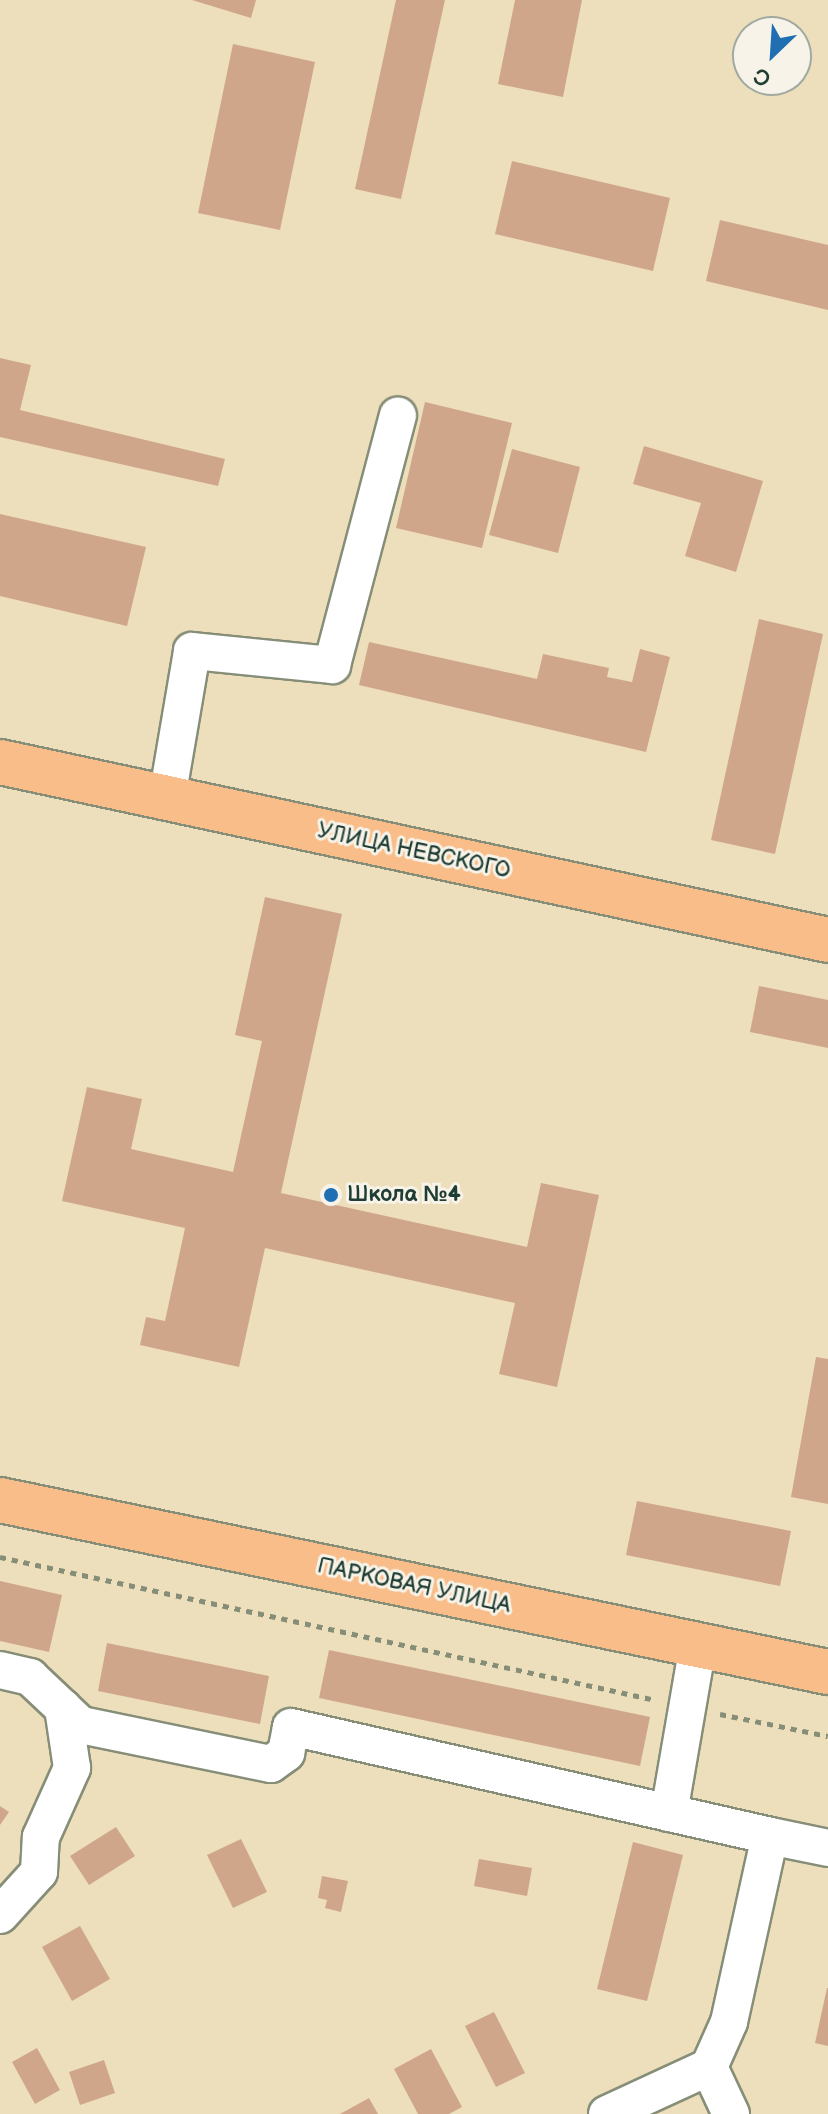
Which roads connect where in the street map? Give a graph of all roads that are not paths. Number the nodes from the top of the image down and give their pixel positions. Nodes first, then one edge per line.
1 (398, 416) dead end
2 (0, 762) edge
3 (167, 798) junction
4 (828, 940) edge
5 (0, 1500) edge
6 (698, 1645) junction
7 (0, 1670) edge
8 (828, 1672) edge
9 (63, 1708) junction
10 (669, 1813) junction
11 (770, 1836) junction
12 (828, 1848) edge
13 (0, 1915) edge
14 (709, 2067) junction
15 (607, 2114) edge
16 (731, 2114) edge

1 - 3 street
2 - 3 main road, УЛИЦА НЕВСКОГО
3 - 4 main road, УЛИЦА НЕВСКОГО
5 - 6 main road, ПАРКОВАЯ УЛИЦА
6 - 8 main road, ПАРКОВАЯ УЛИЦА
6 - 10 street
7 - 9 street
9 - 10 street
9 - 13 street
10 - 11 street
11 - 12 street
11 - 14 street
14 - 15 street
14 - 16 street

